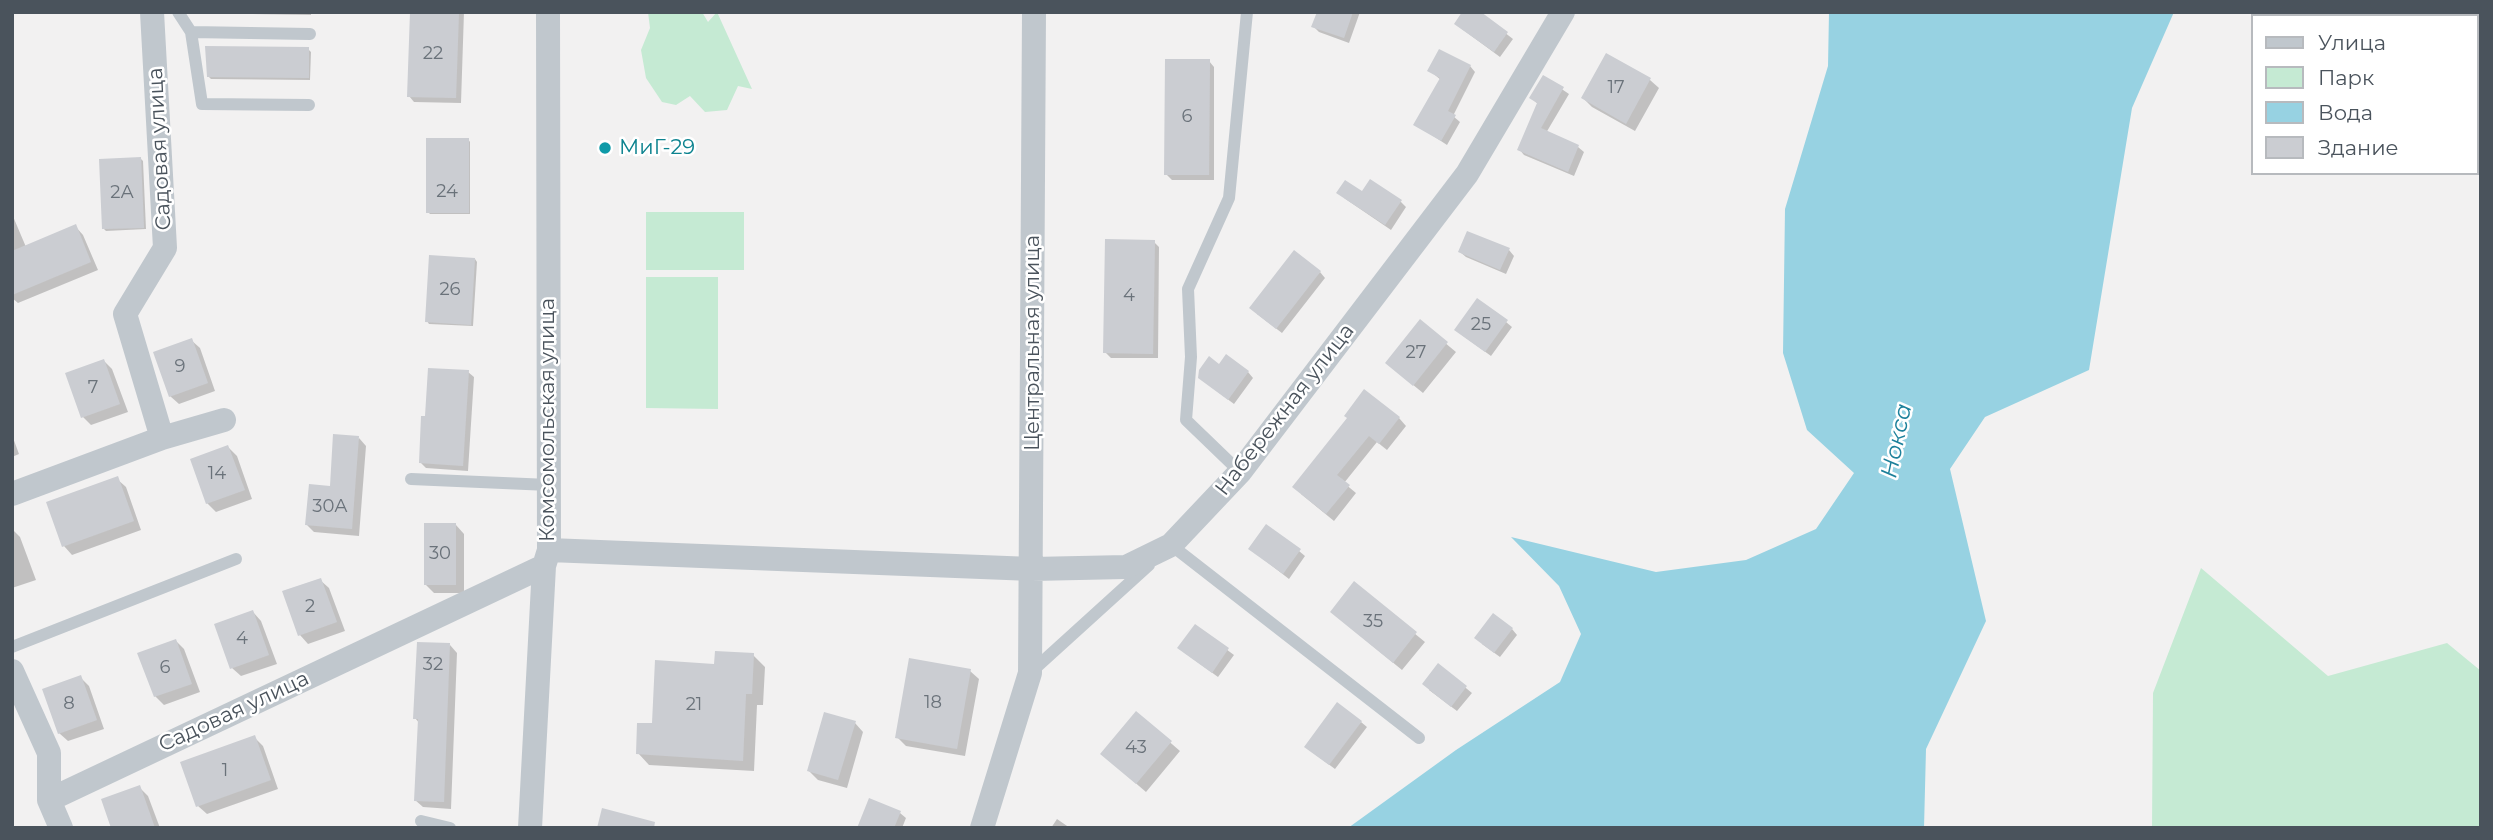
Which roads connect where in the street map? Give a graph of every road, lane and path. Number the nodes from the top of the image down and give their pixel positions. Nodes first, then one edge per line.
1 (152, 12) edge
2 (178, 12) edge
3 (548, 12) edge
4 (1034, 12) edge
5 (1247, 12) edge
6 (1563, 12) edge
7 (191, 32) junction
8 (310, 34) dead end
9 (309, 105) dead end
10 (224, 420) dead end
11 (162, 438) junction
12 (1240, 472) junction
13 (411, 480) dead end
14 (549, 485) junction
15 (12, 494) edge
16 (1171, 545) junction
17 (546, 558) junction
18 (236, 559) dead end
19 (1032, 569) junction
20 (12, 647) edge
21 (12, 671) edge
22 (1030, 673) junction
23 (1419, 738) dead end
24 (49, 800) junction
25 (421, 821) dead end
26 (61, 828) edge
27 (450, 828) edge
28 (530, 828) edge
29 (982, 828) edge

1 - 11 street, Садовая улица
2 - 7 lane
3 - 14 street, Комсомольская улица
4 - 19 street, Центральная улица
5 - 12 lane
6 - 12 street, Набережная улица
7 - 8 lane
7 - 9 lane
10 - 11 street
11 - 15 street
12 - 16 street, Набережная улица
13 - 14 lane
14 - 17 street, Комсомольская улица
16 - 19 street
16 - 22 lane, Набережная улица
16 - 23 lane
17 - 19 street
17 - 24 street, Садовая улица
17 - 28 street, Комсомольская улица
18 - 20 lane
19 - 22 street, Центральная улица
21 - 24 street
22 - 29 street
24 - 26 street
25 - 27 lane

